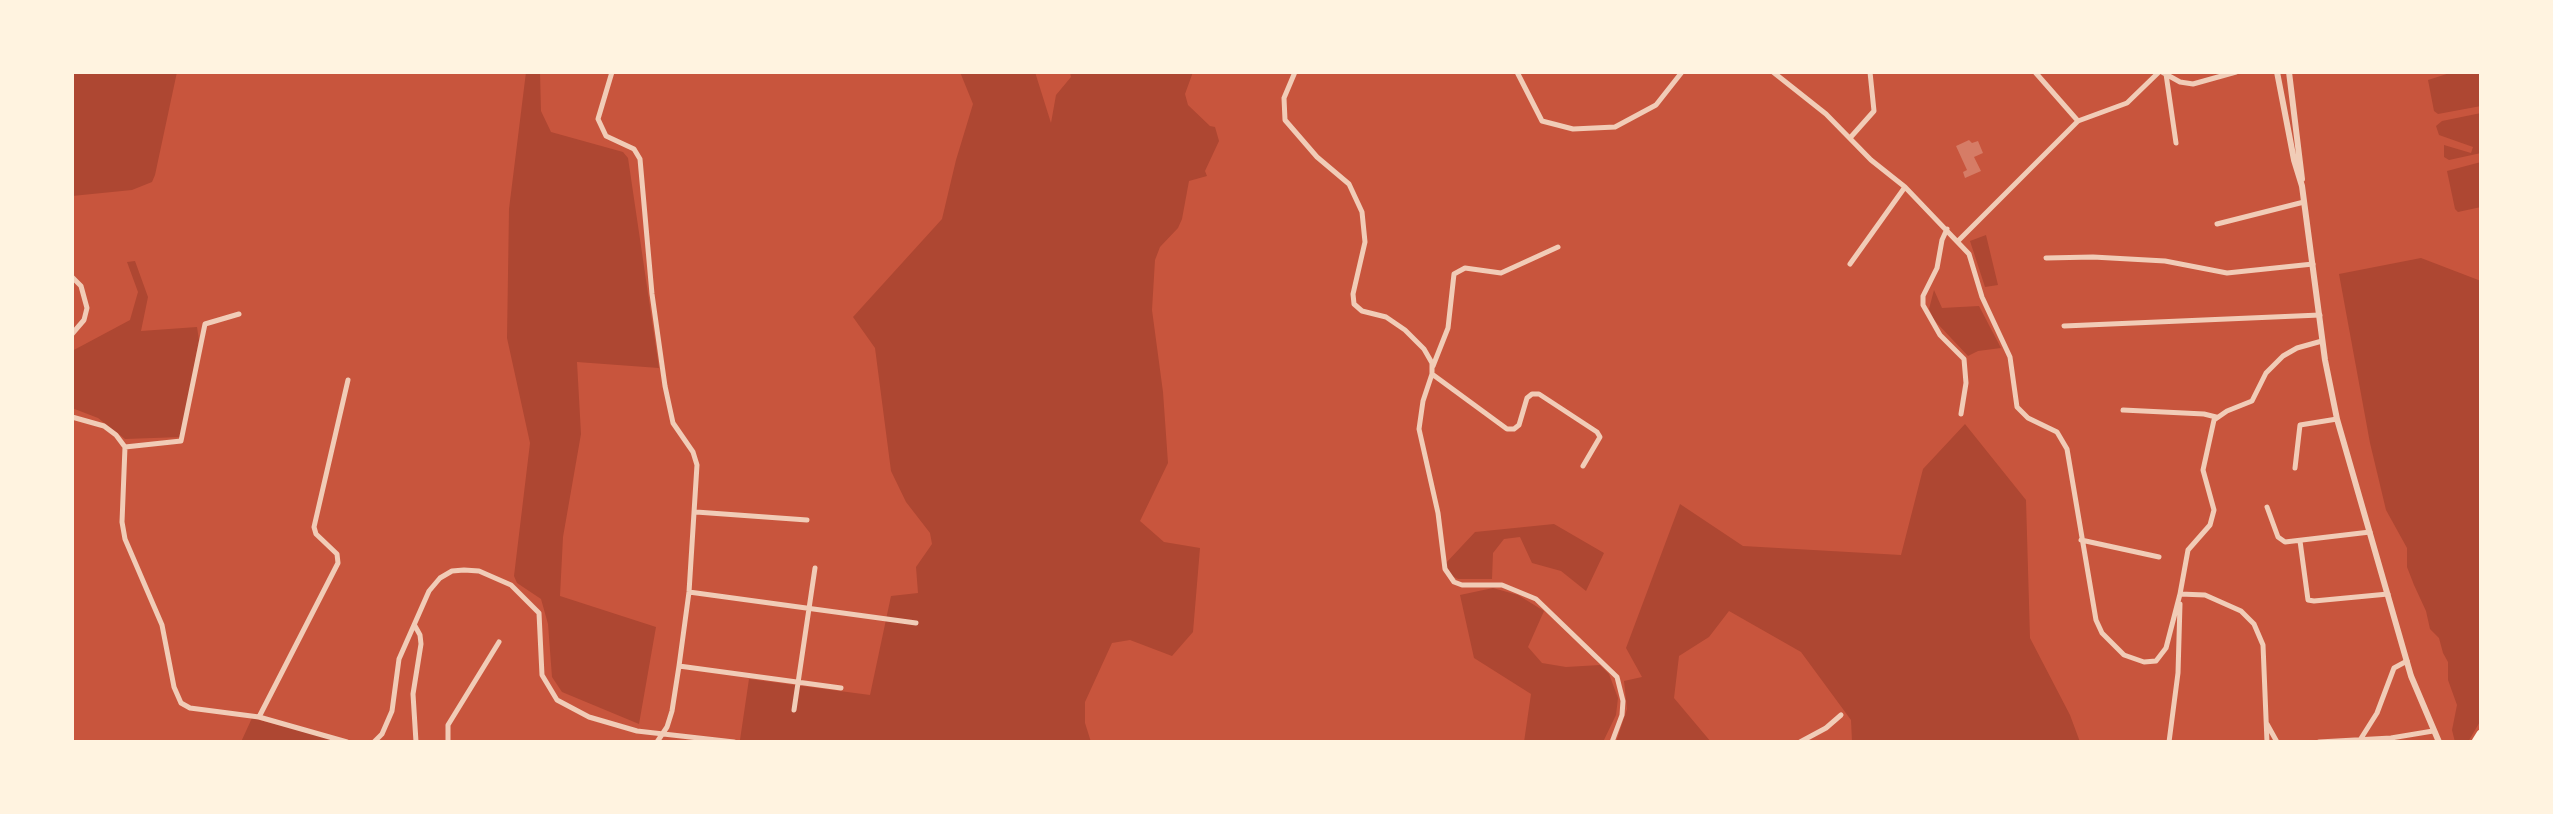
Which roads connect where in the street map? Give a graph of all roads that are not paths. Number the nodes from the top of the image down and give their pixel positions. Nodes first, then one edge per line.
1 (612, 72) edge
2 (1295, 72) edge
3 (1517, 72) edge
4 (1682, 72) edge
5 (1773, 72) edge
6 (1870, 72) edge
7 (2035, 72) edge
8 (2205, 72) edge
9 (2236, 72) edge
10 (2277, 72) edge
11 (2289, 72) edge
12 (2162, 73) edge
13 (2205, 81) junction
14 (2078, 121) junction
15 (1850, 138) junction
16 (2176, 143) dead end
17 (2302, 186) junction
18 (1905, 187) junction
19 (2304, 202) junction
20 (2217, 224) dead end
21 (1947, 229) junction
22 (1958, 241) junction
23 (1558, 247) dead end
24 (2046, 258) dead end
25 (2314, 263) junction
26 (1850, 264) dead end
27 (72, 277) edge
28 (239, 314) dead end
29 (2320, 315) junction
30 (2064, 326) dead end
31 (72, 334) edge
32 (2322, 341) junction
33 (1432, 371) junction
34 (348, 380) dead end
35 (2123, 410) dead end
36 (1961, 414) dead end
37 (72, 417) edge
38 (2216, 417) junction
39 (2337, 419) junction
40 (125, 447) junction
41 (1583, 466) dead end
42 (2295, 468) dead end
43 (2267, 507) dead end
44 (696, 512) junction
45 (807, 520) dead end
46 (2370, 532) junction
47 (2081, 540) junction
48 (2300, 541) junction
49 (2159, 557) dead end
50 (815, 568) dead end
51 (689, 592) junction
52 (2180, 594) junction
53 (2388, 594) junction
54 (809, 609) junction
55 (916, 623) dead end
56 (414, 626) junction
57 (499, 642) dead end
58 (2407, 661) junction
59 (679, 666) junction
60 (798, 681) junction
61 (841, 688) dead end
62 (794, 710) dead end
63 (1841, 715) dead end
64 (259, 717) junction
65 (2266, 724) junction
66 (2433, 731) junction
67 (662, 733) junction
68 (2481, 734) edge
69 (2360, 741) edge
70 (347, 742) edge
71 (374, 742) edge
72 (416, 742) edge
73 (448, 742) edge
74 (657, 742) edge
75 (734, 742) edge
76 (1612, 742) edge
77 (1800, 742) edge
78 (2169, 742) edge
79 (2267, 742) edge
80 (2277, 742) edge
81 (2319, 742) edge
82 (2439, 742) edge
83 (2476, 742) edge

1 - 44 street
2 - 33 street
3 - 4 street
5 - 15 street
6 - 15 street
7 - 14 street
8 - 13 street
9 - 13 street
10 - 17 street
11 - 17 street
12 - 13 street
12 - 14 street
12 - 16 street
14 - 22 street
15 - 18 street
17 - 19 street
18 - 21 street
18 - 26 street
19 - 20 street
19 - 25 street
21 - 22 street
21 - 36 street
22 - 47 street
23 - 33 street
24 - 25 street
25 - 29 street
27 - 31 street
28 - 40 street
29 - 30 street
29 - 32 street
32 - 38 street
32 - 39 street
33 - 41 street
33 - 76 street
34 - 64 street
35 - 38 street
37 - 40 street
38 - 52 street
39 - 42 street
39 - 46 street
40 - 64 street
43 - 48 street
44 - 45 street
44 - 51 street
46 - 48 street
46 - 53 street
47 - 49 street
47 - 52 street
48 - 53 street
50 - 54 street
51 - 54 street
51 - 59 street
52 - 65 street
52 - 78 street
53 - 58 street
54 - 55 street
54 - 60 street
56 - 67 street
56 - 71 street
56 - 72 street
57 - 73 street
58 - 66 street
58 - 69 street
59 - 60 street
59 - 67 street
60 - 61 street
60 - 62 street
63 - 77 street
64 - 70 street
65 - 79 street
65 - 80 street
66 - 69 street
66 - 82 street
67 - 74 street
67 - 75 street
68 - 83 highway
69 - 81 street

